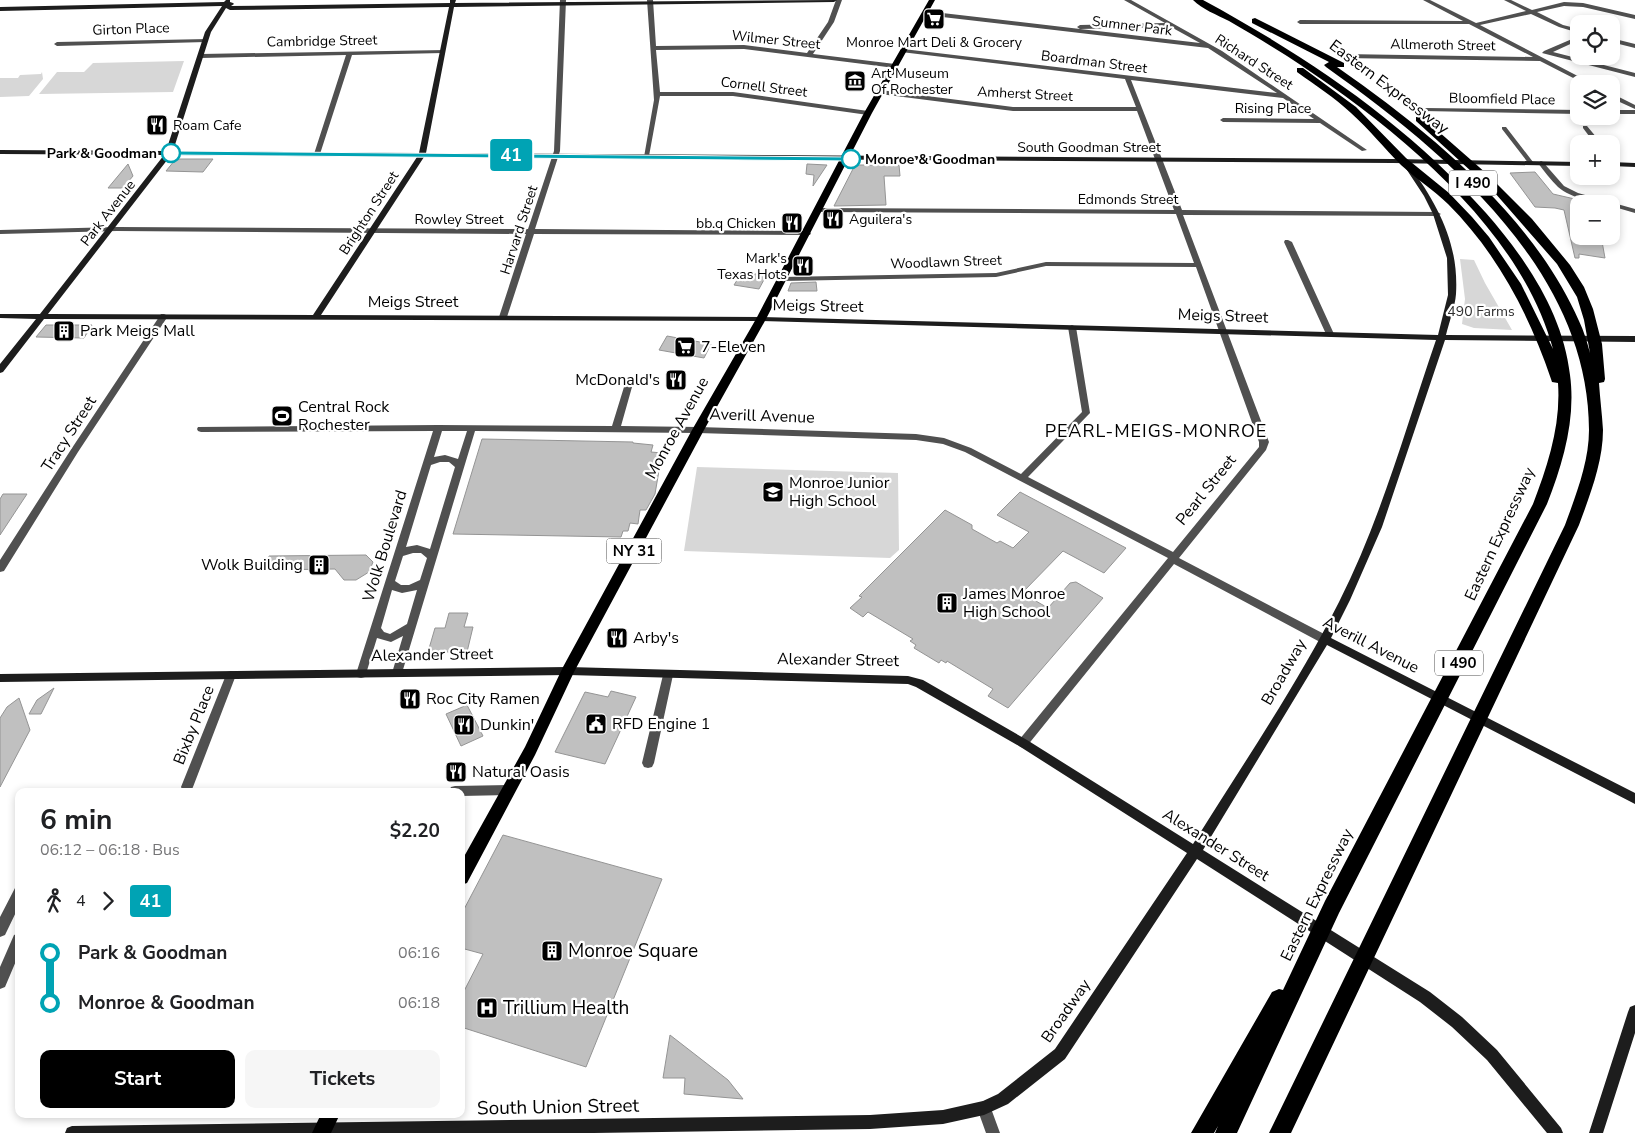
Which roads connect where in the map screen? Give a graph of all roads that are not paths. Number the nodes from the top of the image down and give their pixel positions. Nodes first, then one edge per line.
1 (472, 0) edge
2 (834, 0) edge
3 (839, 0) edge
4 (932, 0) edge
5 (1128, 0) edge
6 (1197, 0) edge
7 (1426, 0) edge
8 (1507, 0) edge
9 (650, 1) edge
10 (227, 2) edge
11 (563, 2) edge
12 (1574, 2) edge
13 (452, 3) edge
14 (1213, 4) edge
15 (0, 9) edge
16 (1531, 11) junction
17 (925, 13) junction
18 (1247, 17) junction
19 (1635, 17) edge
20 (1300, 22) dead end
21 (1473, 24) junction
22 (1172, 26) junction
23 (1052, 28) junction
24 (1570, 28) edge
25 (206, 40) junction
26 (1570, 42) edge
27 (1620, 42) edge
28 (57, 44) dead end
29 (1209, 46) junction
30 (1635, 46) edge
31 (654, 48) junction
32 (903, 51) junction
33 (443, 52) junction
34 (1546, 52) junction
35 (350, 53) junction
36 (809, 55) junction
37 (201, 56) junction
38 (1343, 56) dead end
39 (1540, 58) junction
40 (895, 66) junction
41 (1573, 75) edge
42 (1635, 75) edge
43 (1128, 79) junction
44 (880, 92) junction
45 (657, 94) junction
46 (1283, 96) junction
47 (1620, 98) edge
48 (1396, 101) dead end
49 (1633, 105) edge
50 (1139, 109) junction
51 (1425, 110) dead end
52 (1570, 112) edge
53 (1620, 112) edge
54 (1635, 112) edge
55 (868, 113) junction
56 (1412, 114) dead end
57 (1223, 120) dead end
58 (1322, 121) junction
59 (1585, 127) dead end
60 (1504, 128) dead end
61 (1592, 135) edge
62 (1364, 150) dead end
63 (0, 152) edge
64 (169, 153) junction
65 (317, 154) junction
66 (422, 155) junction
67 (556, 155) junction
68 (646, 156) junction
69 (845, 159) junction
70 (1159, 160) junction
71 (1402, 161) junction
72 (1468, 162) junction
73 (1531, 163) junction
74 (1541, 163) junction
75 (1570, 164) edge
76 (1620, 164) edge
77 (1635, 165) edge
78 (1580, 195) edge
79 (1620, 207) edge
80 (819, 210) junction
81 (1635, 211) edge
82 (1179, 212) junction
83 (1437, 214) junction
84 (0, 227) edge
85 (111, 229) junction
86 (76, 230) junction
87 (373, 231) junction
88 (0, 232) edge
89 (532, 232) junction
90 (806, 233) junction
91 (1288, 242) dead end
92 (1199, 265) junction
93 (782, 279) junction
94 (0, 316) edge
95 (164, 316) junction
96 (42, 317) junction
97 (316, 317) junction
98 (503, 317) junction
99 (761, 319) junction
100 (1072, 327) junction
101 (1224, 331) junction
102 (1330, 334) junction
103 (1442, 338) junction
104 (1635, 339) edge
105 (0, 370) edge
106 (628, 387) dead end
107 (1564, 411) junction
108 (438, 428) junction
109 (472, 428) junction
110 (1596, 428) junction
111 (202, 429) dead end
112 (615, 430) junction
113 (698, 430) junction
114 (427, 463) junction
115 (460, 466) junction
116 (1022, 478) junction
117 (399, 554) junction
118 (432, 557) junction
119 (1173, 558) junction
120 (0, 568) edge
121 (390, 582) junction
122 (425, 582) junction
123 (411, 627) junction
124 (376, 628) junction
125 (1324, 639) junction
126 (568, 671) junction
127 (397, 673) junction
128 (361, 674) junction
129 (231, 675) junction
130 (668, 675) junction
131 (0, 678) edge
132 (1023, 743) junction
133 (648, 763) dead end
134 (187, 787) dead end
135 (509, 790) junction
136 (465, 791) edge
137 (1635, 799) edge
138 (1194, 852) junction
139 (465, 871) edge
140 (15, 900) edge
141 (1332, 907) junction
142 (0, 932) edge
143 (15, 948) edge
144 (2, 976) edge
145 (1635, 1012) edge
146 (984, 1108) junction
147 (330, 1118) edge
148 (720, 1129) edge
149 (376, 1131) edge
150 (194, 1132) edge
151 (322, 1132) edge
152 (72, 1133) edge
153 (993, 1133) edge
154 (1202, 1133) edge
155 (1226, 1133) edge
156 (1280, 1133) edge
157 (1556, 1133) edge
158 (1596, 1133) edge

1 - 13 street
2 - 9 street
3 - 36 street
4 - 17 main road, Monroe Avenue / NY 31
5 - 22 street, Richard Street
6 - 14 highway, Eastern Expressway / I 490
7 - 21 street
8 - 16 street
9 - 11 street
9 - 31 street
10 - 13 street
10 - 15 street
10 - 25 street, Park Avenue
11 - 13 street
11 - 67 street, Harvard Street
12 - 16 street
12 - 19 street
13 - 33 street, Brighton Street
14 - 18 highway, Eastern Expressway / I 490
14 - 71 highway
14 - 107 highway, Eastern Expressway / I 490
16 - 21 street
16 - 24 street
17 - 23 street, Sumner Park
17 - 32 main road, Monroe Avenue / NY 31
18 - 48 highway
18 - 110 highway, Eastern Expressway / I 490
20 - 21 street
21 - 39 street
22 - 23 street, Sumner Park
22 - 29 street, Richard Street
23 - 29 street, Sumner Park
25 - 28 street, Girton Place
25 - 37 street, Park Avenue
26 - 34 street
27 - 30 street
29 - 46 street, Richard Street
31 - 36 street, Wilmer Street
31 - 45 street
32 - 40 main road, Monroe Avenue / NY 31
32 - 43 street, Boardman Street
33 - 35 street, Cambridge Street
33 - 66 street, Brighton Street
34 - 39 street
34 - 42 street
35 - 37 street, Cambridge Street
35 - 65 street
36 - 40 street, Wilmer Street
37 - 64 street, Park Avenue
38 - 39 street, Allmeroth Street
39 - 41 street
40 - 44 main road, Monroe Avenue / NY 31
43 - 46 street, Boardman Street
43 - 50 street, Pearl Street
44 - 50 street, Amherst Street
44 - 55 main road, Monroe Avenue / NY 31
45 - 55 street, Cornell Street
45 - 68 street
46 - 58 street, Richard Street
47 - 49 street
50 - 70 street, Pearl Street
51 - 52 street, Bloomfield Place
53 - 54 street
55 - 69 main road, Monroe Avenue / NY 31
56 - 72 highway
57 - 58 street, Rising Place
58 - 62 street, Richard Street
59 - 61 street
60 - 73 street
63 - 64 street, South Goodman Street
64 - 65 street, South Goodman Street
64 - 85 street, Park Avenue
65 - 66 street, South Goodman Street
66 - 67 street, South Goodman Street
66 - 87 street, Brighton Street
67 - 68 street, South Goodman Street
67 - 89 street, Harvard Street
68 - 69 street, South Goodman Street
69 - 70 street, South Goodman Street
69 - 80 main road, Monroe Avenue / NY 31
70 - 71 street, South Goodman Street
70 - 82 street, Pearl Street
71 - 72 street, South Goodman Street
71 - 83 street, Broadway
71 - 107 highway
72 - 73 street, South Goodman Street
72 - 110 highway
73 - 74 street, South Goodman Street
74 - 75 street, South Goodman Street
74 - 78 street
76 - 77 street
79 - 81 street
80 - 82 street, Edmonds Street
80 - 90 main road, Monroe Avenue / NY 31
82 - 83 street, Edmonds Street
82 - 92 street, Pearl Street
83 - 103 street, Broadway
84 - 86 street
85 - 86 street, Rowley Street
85 - 87 street, Rowley Street
85 - 96 street, Park Avenue
86 - 88 street
87 - 89 street, Rowley Street
87 - 97 street, Brighton Street
89 - 90 street, Rowley Street
89 - 98 street, Harvard Street
90 - 93 main road, Monroe Avenue / NY 31
91 - 102 street
92 - 93 street, Woodlawn Street
92 - 101 street, Pearl Street
93 - 99 main road, Monroe Avenue / NY 31
94 - 96 street, Meigs Street
95 - 96 street, Meigs Street
95 - 97 street, Meigs Street
95 - 120 street, Tracy Street
96 - 105 street, Park Avenue
97 - 98 street, Meigs Street
98 - 99 street, Meigs Street
99 - 100 street, Meigs Street
99 - 113 main road, Monroe Avenue / NY 31
100 - 101 street, Meigs Street
100 - 116 street
101 - 102 street, Meigs Street
101 - 119 street, Pearl Street
102 - 103 street, Meigs Street
103 - 104 street, Meigs Street
103 - 125 street, Broadway
106 - 112 street
107 - 141 highway, Eastern Expressway / I 490
108 - 109 street, Averill Avenue
108 - 111 street, Averill Avenue
108 - 114 street, Wolk Boulevard
109 - 112 street, Averill Avenue
109 - 115 street
110 - 156 highway, Eastern Expressway / I 490
112 - 113 street, Averill Avenue
113 - 116 street, Averill Avenue
113 - 126 main road, Monroe Avenue / NY 31
114 - 115 street
114 - 117 street, Wolk Boulevard
115 - 118 street
116 - 119 street, Averill Avenue
117 - 118 street
117 - 121 street, Wolk Boulevard
118 - 122 street
119 - 125 street, Averill Avenue
119 - 132 street, Pearl Street
121 - 122 street
121 - 124 street, Wolk Boulevard
122 - 123 street
123 - 124 street
123 - 127 street
124 - 128 street, Wolk Boulevard
125 - 137 street, Averill Avenue
125 - 138 street, Broadway
126 - 127 street, Alexander Street
126 - 130 street, Alexander Street
126 - 135 main road, Monroe Avenue / NY 31
127 - 128 street, Alexander Street
128 - 129 street, Alexander Street
129 - 131 street, Alexander Street
129 - 134 street, Bixby Place
130 - 132 street, Alexander Street
130 - 133 street
132 - 138 street, Alexander Street
135 - 136 street
135 - 139 main road, Monroe Avenue / NY 31
138 - 146 street, Broadway
138 - 157 street, Alexander Street
140 - 142 street
141 - 154 highway
141 - 155 highway, Eastern Expressway / I 490
143 - 144 street
145 - 158 street
146 - 148 street, South Union Street
146 - 153 street
147 - 151 main road
148 - 149 street, South Union Street
149 - 151 street, South Union Street
150 - 151 street, South Union Street
150 - 152 street, South Union Street

